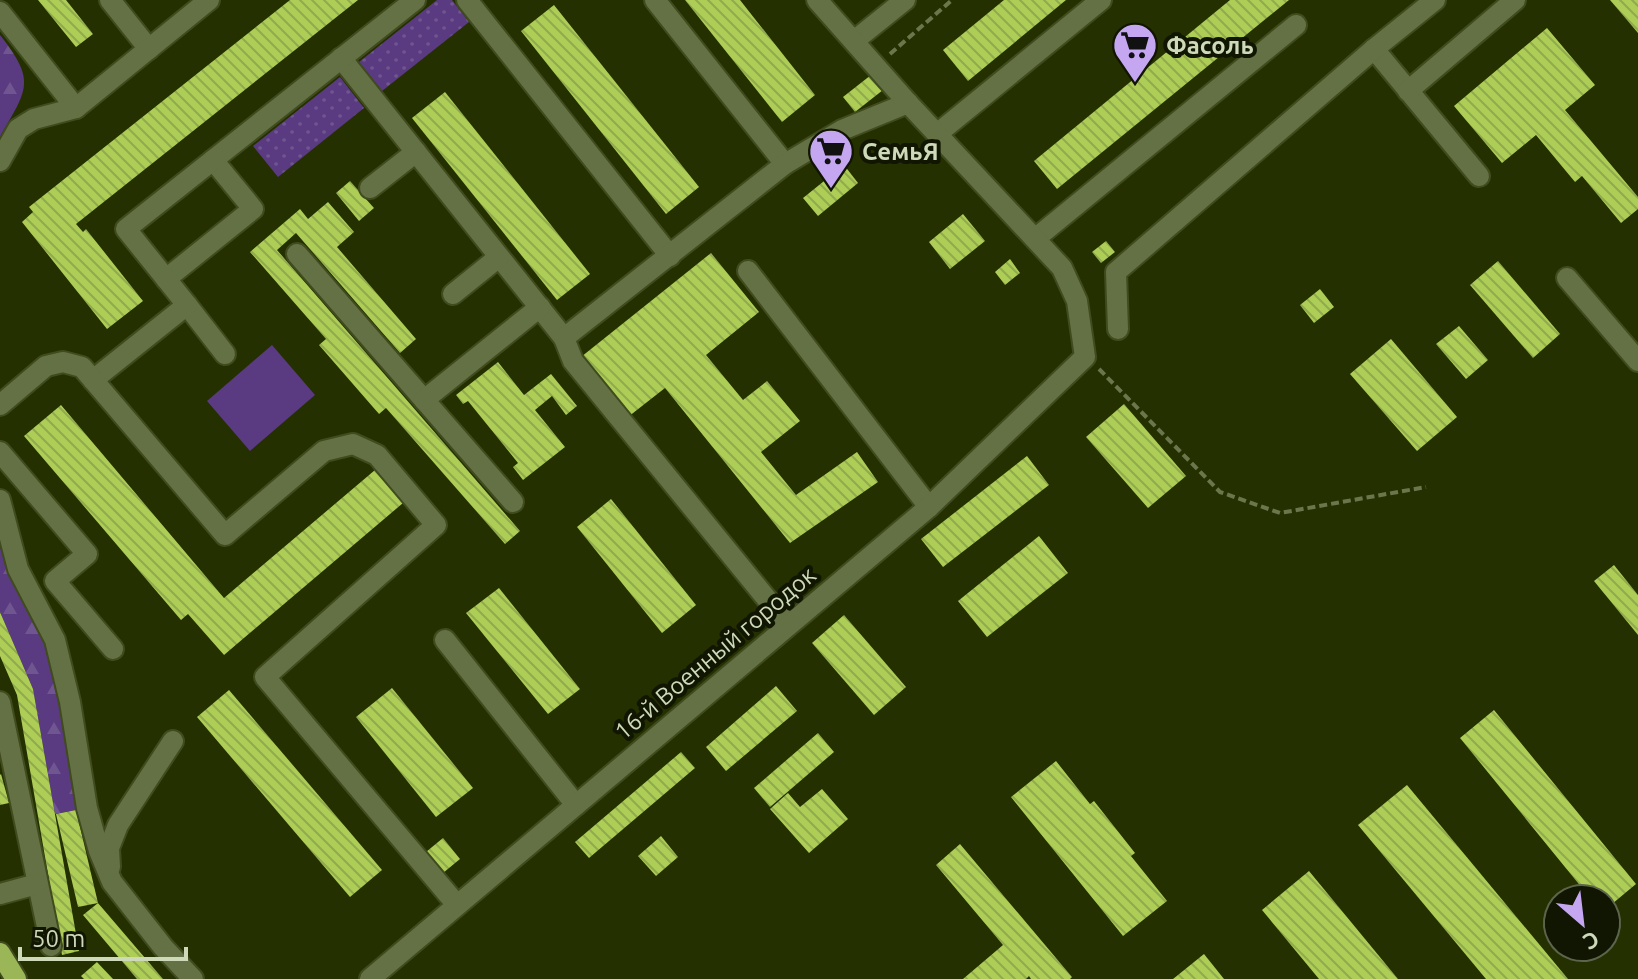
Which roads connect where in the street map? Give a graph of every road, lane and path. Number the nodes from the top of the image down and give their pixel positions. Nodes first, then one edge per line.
1 (110, 0) edge
2 (209, 0) edge
3 (415, 0) edge
4 (467, 0) edge
5 (655, 0) edge
6 (817, 0) edge
7 (905, 0) edge
8 (952, 0) edge
9 (1101, 0) edge
10 (1435, 0) edge
11 (1515, 0) edge
12 (0, 12) edge
13 (1296, 25) dead end
14 (854, 41) junction
15 (149, 49) junction
16 (1374, 49) junction
17 (341, 58) junction
18 (876, 66) junction
19 (1408, 91) junction
20 (908, 103) junction
21 (76, 108) junction
22 (937, 134) junction
23 (416, 152) junction
24 (213, 160) junction
25 (0, 161) edge
26 (785, 164) junction
27 (1479, 176) dead end
28 (370, 188) dead end
29 (1036, 238) junction
30 (297, 254) dead end
31 (670, 256) junction
32 (499, 257) junction
33 (748, 271) dead end
34 (1567, 278) dead end
35 (166, 279) junction
36 (453, 294) dead end
37 (187, 305) junction
38 (540, 307) junction
39 (1118, 329) dead end
40 (564, 338) junction
41 (225, 354) dead end
42 (1085, 357) junction
43 (1638, 361) edge
44 (93, 380) junction
45 (424, 400) junction
46 (0, 405) edge
47 (0, 452) edge
48 (1426, 487) dead end
49 (0, 500) edge
50 (513, 502) dead end
51 (929, 507) junction
52 (788, 625) junction
53 (445, 640) dead end
54 (113, 649) dead end
55 (0, 702) edge
56 (173, 741) dead end
57 (576, 805) junction
58 (112, 882) junction
59 (37, 884) junction
60 (0, 894) edge
61 (457, 905) junction
62 (51, 946) dead end
63 (0, 953) edge
64 (16, 979) edge
65 (193, 979) edge
66 (370, 979) edge

1 - 15 street
2 - 15 street
3 - 17 street
4 - 31 street
5 - 26 street
6 - 14 street
7 - 14 street
8 - 18 path
9 - 22 street
10 - 16 street
11 - 19 street
12 - 21 street
13 - 29 street
14 - 18 street
15 - 21 street
16 - 19 street
16 - 39 street
17 - 23 street
17 - 24 street
18 - 20 street
19 - 27 street
20 - 22 street
20 - 26 street
21 - 25 street
22 - 29 street
23 - 28 street
23 - 32 street
24 - 35 street
24 - 35 street
26 - 31 street
29 - 42 street
30 - 45 street
31 - 40 street
32 - 36 street
32 - 38 street
33 - 51 street
34 - 43 street
35 - 37 street
37 - 41 street
37 - 44 street
38 - 40 street
38 - 45 street
40 - 52 street
42 - 48 path
42 - 51 street, 16-й Военный городок
44 - 46 street
44 - 61 street
45 - 50 street
47 - 54 street
49 - 58 street
51 - 52 street, 16-й Военный городок
52 - 57 street, 16-й Военный городок
53 - 57 street
55 - 59 street
56 - 58 street
57 - 61 street, 16-й Военный городок
58 - 65 street
59 - 60 street
59 - 62 street
61 - 66 street, 16-й Военный городок
63 - 64 main road

